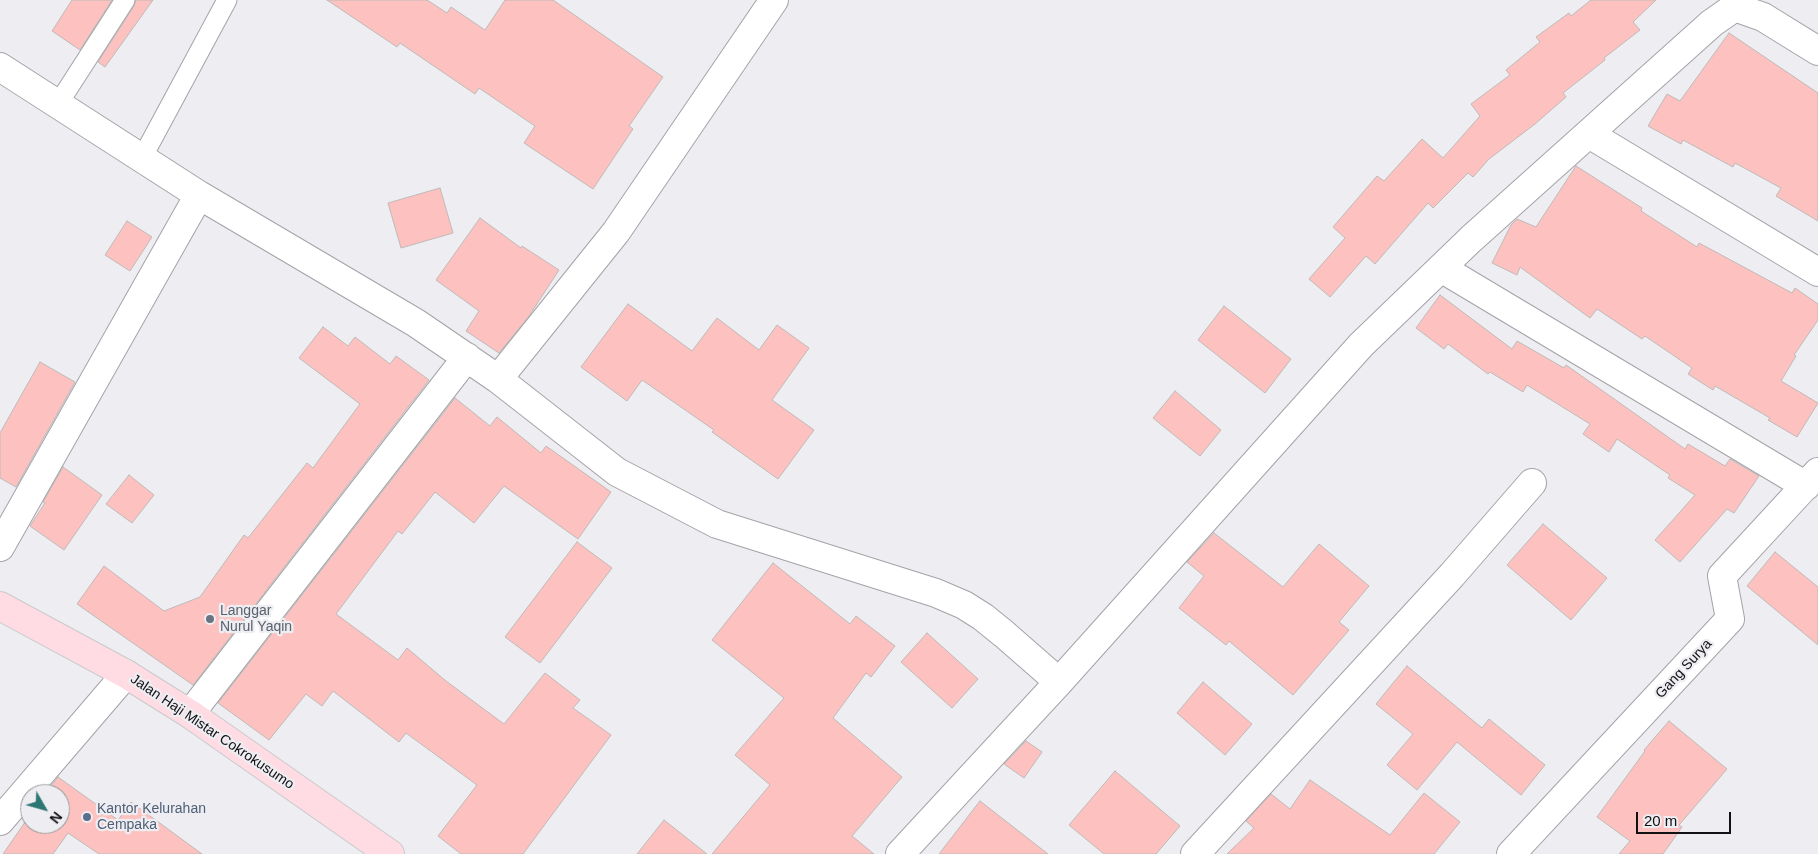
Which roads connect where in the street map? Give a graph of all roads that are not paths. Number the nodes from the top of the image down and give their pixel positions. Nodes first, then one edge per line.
1 (125, 0) edge
2 (227, 0) edge
3 (774, 0) edge
4 (1737, 3) edge
5 (1818, 51) edge
6 (0, 67) edge
7 (58, 104) junction
8 (1589, 134) junction
9 (142, 158) junction
10 (199, 195) junction
11 (1442, 268) junction
12 (1818, 272) edge
13 (467, 357) junction
14 (498, 379) junction
15 (1812, 479) edge
16 (1532, 484) dead end
17 (0, 547) edge
18 (0, 606) edge
19 (126, 674) junction
20 (1059, 682) junction
21 (190, 714) junction
22 (0, 821) edge
23 (390, 854) edge
24 (900, 854) edge
25 (1196, 854) edge
26 (1511, 854) edge

1 - 7 lane
2 - 9 lane
3 - 14 street
4 - 5 street
4 - 8 street
6 - 7 street
7 - 9 street
8 - 11 street
8 - 12 street
9 - 10 street
10 - 13 street
10 - 17 street
11 - 15 street
11 - 20 street
13 - 14 street
13 - 21 street
14 - 20 street
15 - 26 street, Gang Surya
16 - 25 street
18 - 19 main road, Jalan Haji Mistar Cokrokusumo
19 - 21 main road, Jalan Haji Mistar Cokrokusumo
19 - 22 street
20 - 24 street
21 - 23 main road, Jalan Haji Mistar Cokrokusumo

